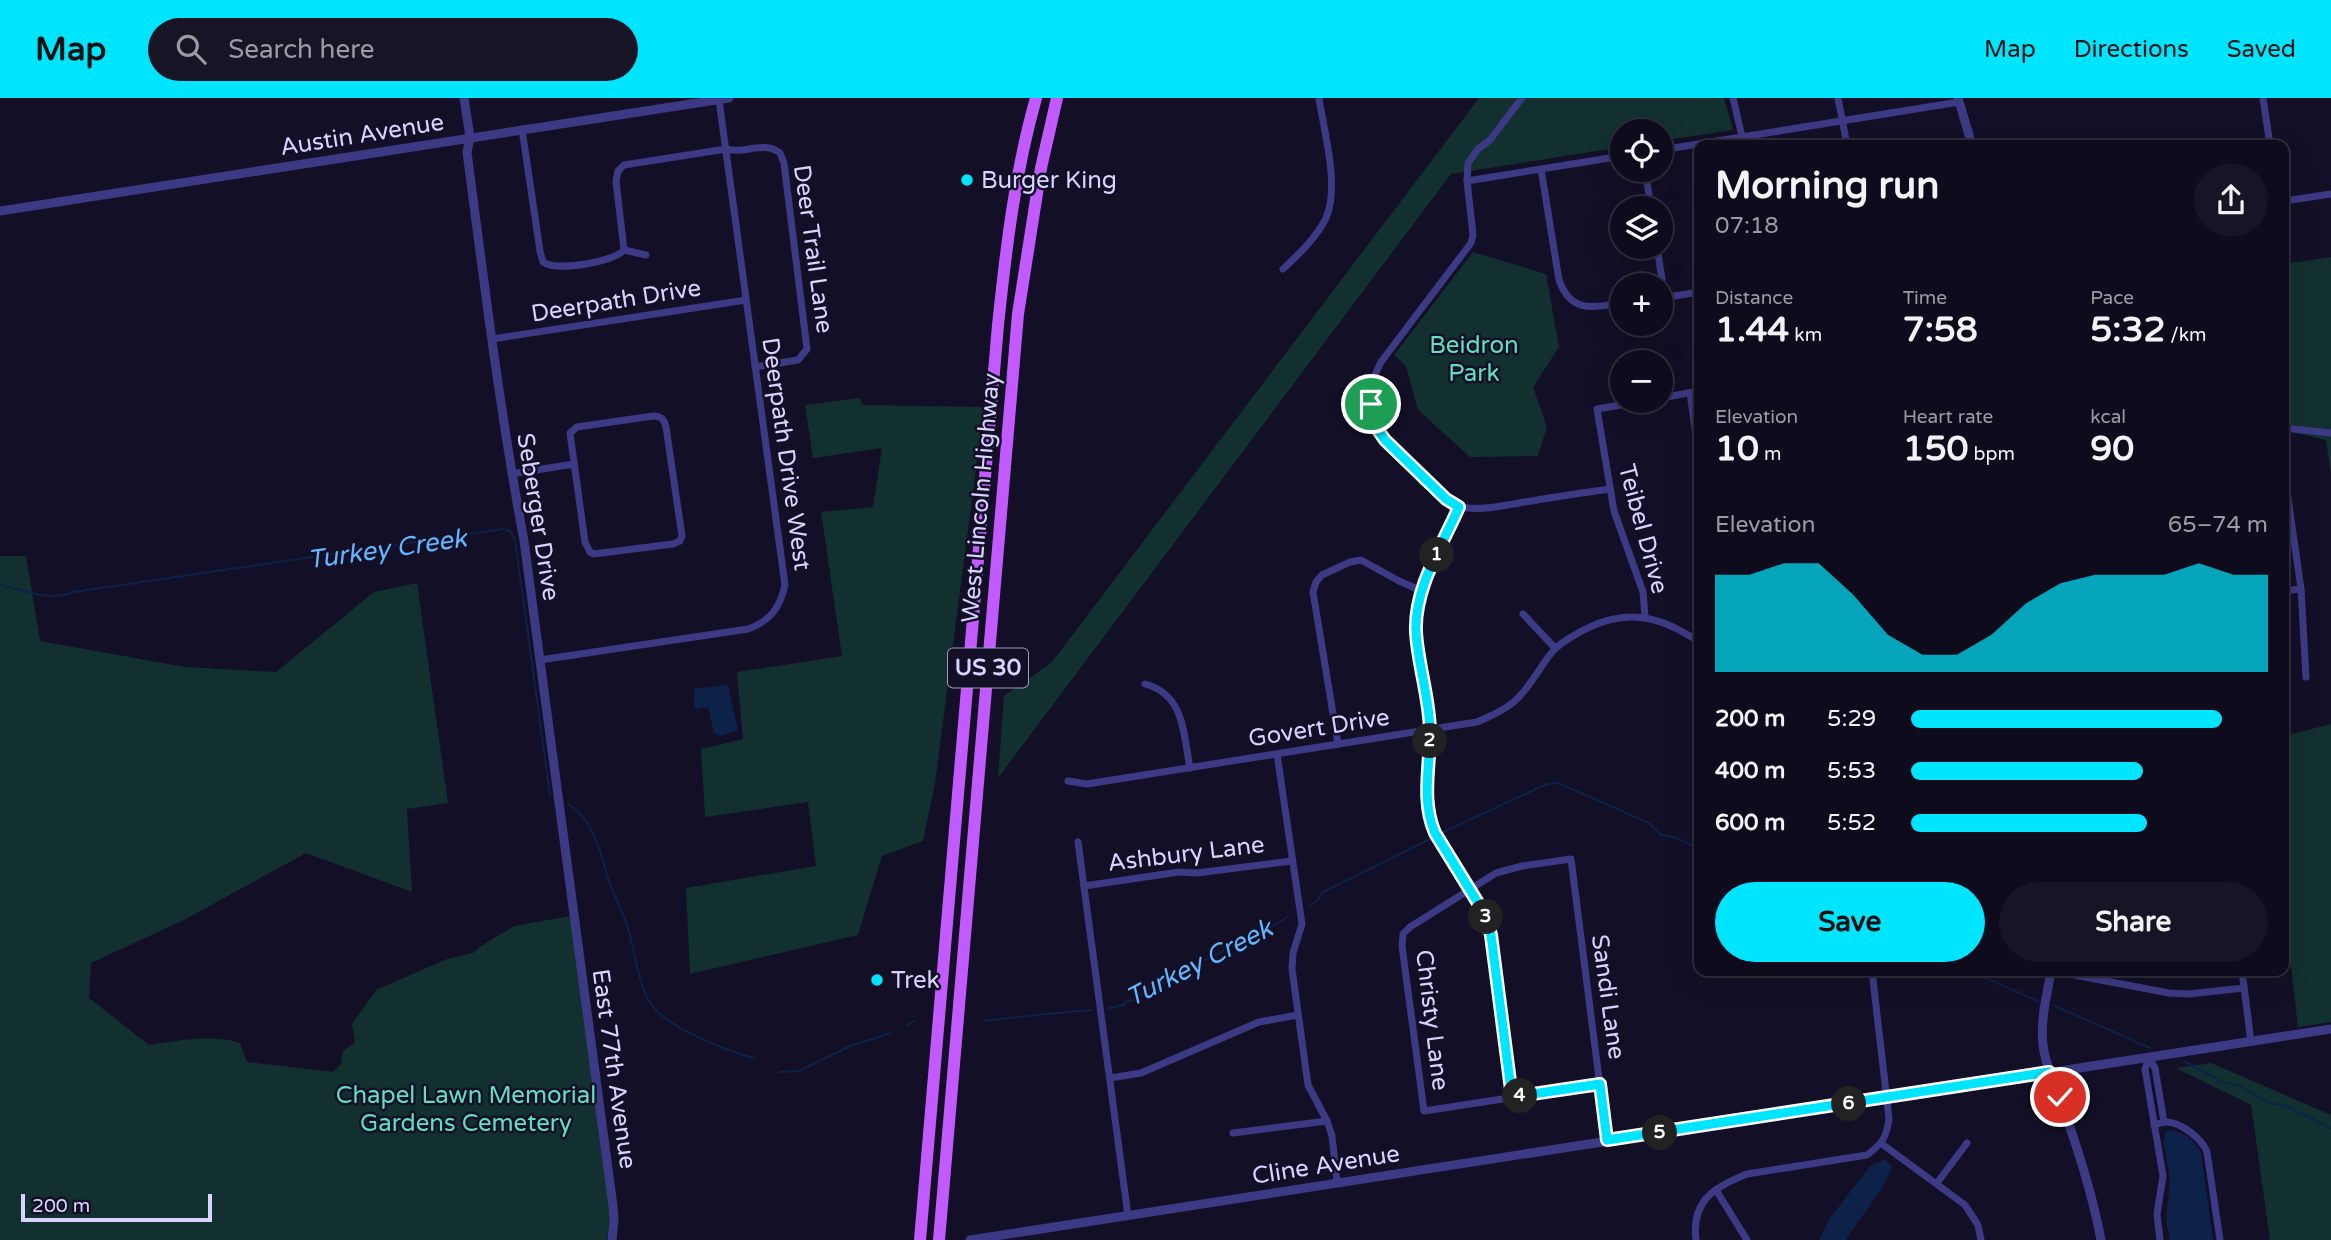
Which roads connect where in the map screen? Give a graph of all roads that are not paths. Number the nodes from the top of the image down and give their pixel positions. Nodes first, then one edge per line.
1 (464, 98) edge
2 (729, 98) edge
3 (1036, 98) edge
4 (1056, 98) edge
5 (1319, 98) edge
6 (1522, 98) edge
7 (1733, 98) edge
8 (1838, 98) edge
9 (2263, 98) edge
10 (719, 100) edge
11 (1959, 100) edge
12 (1843, 122) junction
13 (522, 129) junction
14 (470, 137) junction
15 (1743, 140) edge
16 (1753, 140) edge
17 (1846, 140) edge
18 (1971, 140) edge
19 (2269, 140) edge
20 (1694, 147) edge
21 (726, 149) junction
22 (1673, 149) edge
23 (1610, 158) edge
24 (1541, 169) junction
25 (1467, 180) junction
26 (2331, 194) edge
27 (2289, 200) edge
28 (0, 211) edge
29 (624, 250) junction
30 (646, 255) dead end
31 (1283, 269) dead end
32 (1694, 293) edge
33 (1673, 296) edge
34 (746, 300) junction
35 (1610, 304) edge
36 (492, 340) junction
37 (755, 367) junction
38 (1694, 392) edge
39 (1690, 393) junction
40 (1673, 396) edge
41 (1610, 407) edge
42 (1694, 421) edge
43 (2289, 429) edge
44 (2331, 433) edge
45 (574, 464) junction
46 (511, 474) junction
47 (1610, 489) junction
48 (1459, 507) junction
49 (2289, 511) edge
50 (2301, 589) junction
51 (2289, 590) edge
52 (1422, 591) junction
53 (1523, 614) dead end
54 (1645, 617) junction
55 (1694, 639) edge
56 (1555, 648) junction
57 (540, 660) junction
58 (2306, 677) dead end
59 (1145, 684) dead end
60 (1430, 730) junction
61 (1338, 744) junction
62 (1278, 754) junction
63 (1190, 768) junction
64 (1068, 781) dead end
65 (1078, 842) dead end
66 (1292, 861) junction
67 (1084, 886) junction
68 (1470, 888) junction
69 (573, 904) joint
70 (1873, 976) edge
71 (2051, 976) edge
72 (2078, 976) edge
73 (2117, 976) edge
74 (2243, 976) edge
75 (2115, 983) junction
76 (2244, 988) junction
77 (1298, 1015) junction
78 (2331, 1029) edge
79 (2251, 1042) junction
80 (2149, 1058) junction
81 (2049, 1072) junction
82 (1110, 1078) junction
83 (1600, 1084) junction
84 (1512, 1097) junction
85 (1888, 1098) junction
86 (1327, 1121) junction
87 (2164, 1122) junction
88 (2154, 1125) junction
89 (1233, 1133) dead end
90 (1607, 1140) junction
91 (1967, 1143) dead end
92 (1882, 1144) junction
93 (1337, 1182) junction
94 (1937, 1183) junction
95 (1716, 1190) junction
96 (1128, 1216) junction
97 (1014, 1236) edge
98 (993, 1238) edge
99 (612, 1240) edge
100 (920, 1240) edge
101 (939, 1240) edge
102 (970, 1240) edge
103 (1696, 1240) edge
104 (1747, 1240) edge
105 (1981, 1240) edge
106 (2101, 1240) edge
107 (2160, 1240) edge
108 (2220, 1240) edge

1 - 14 street, Seberger Drive
2 - 10 street, Austin Avenue
3 - 100 main road, West Lincoln Highway / US 30
4 - 101 main road, West Lincoln Highway / US 30
5 - 31 street
6 - 25 street
7 - 15 street
8 - 12 street
9 - 19 street
10 - 13 street, Austin Avenue
10 - 21 street, Deerpath Drive West
11 - 12 street
11 - 18 street
12 - 16 street
12 - 17 street
13 - 14 street, Austin Avenue
13 - 29 street
14 - 28 street, Austin Avenue
14 - 36 street, Seberger Drive
20 - 22 street
21 - 29 street
21 - 34 street, Deerpath Drive West
21 - 37 street, Deer Trail Lane
23 - 24 street
24 - 25 street
24 - 35 street
25 - 48 street
26 - 27 street
29 - 30 street
32 - 33 street
34 - 36 street, Deerpath Drive
34 - 37 street, Deerpath Drive West
36 - 46 street, Seberger Drive
37 - 57 street, Deerpath Drive West
38 - 39 street
39 - 40 street
39 - 42 street
41 - 47 street, Teibel Drive
43 - 44 street
45 - 45 street
45 - 46 street
46 - 57 street, Seberger Drive
47 - 48 street
47 - 54 street, Teibel Drive
48 - 52 street
49 - 50 street
50 - 51 street
50 - 58 street
52 - 60 street
52 - 61 street
53 - 56 street
54 - 55 street, Govert Drive
54 - 56 street, Govert Drive
56 - 60 street, Govert Drive
57 - 69 street, Seberger Drive
59 - 63 street
60 - 61 street, Govert Drive
60 - 68 street
61 - 62 street, Govert Drive
62 - 63 street, Govert Drive
62 - 66 street
63 - 64 street, Govert Drive
65 - 67 street
66 - 67 street, Ashbury Lane
66 - 77 street
67 - 82 street
68 - 83 street, Sandi Lane
68 - 84 street
68 - 84 street, Christy Lane
69 - 99 street, East 77th Avenue
70 - 85 street
71 - 81 street
72 - 75 street
73 - 75 street
74 - 76 street
75 - 76 street
76 - 79 street
77 - 82 street
77 - 86 street
78 - 79 street, Cline Avenue
79 - 80 street, Cline Avenue
80 - 81 street, Cline Avenue
80 - 87 street
80 - 88 street
81 - 85 street, Cline Avenue
81 - 106 street
82 - 96 street
83 - 84 street
83 - 90 street, Sandi Lane
85 - 90 street, Cline Avenue
85 - 92 street
86 - 89 street
86 - 93 street
87 - 88 street
87 - 108 street
88 - 107 street
90 - 93 street, Cline Avenue
91 - 94 street
92 - 94 street
92 - 95 street
93 - 96 street, Cline Avenue
94 - 105 street
95 - 103 street
95 - 104 street
96 - 97 street, Cline Avenue
97 - 98 street, Cline Avenue
98 - 102 street, Cline Avenue

